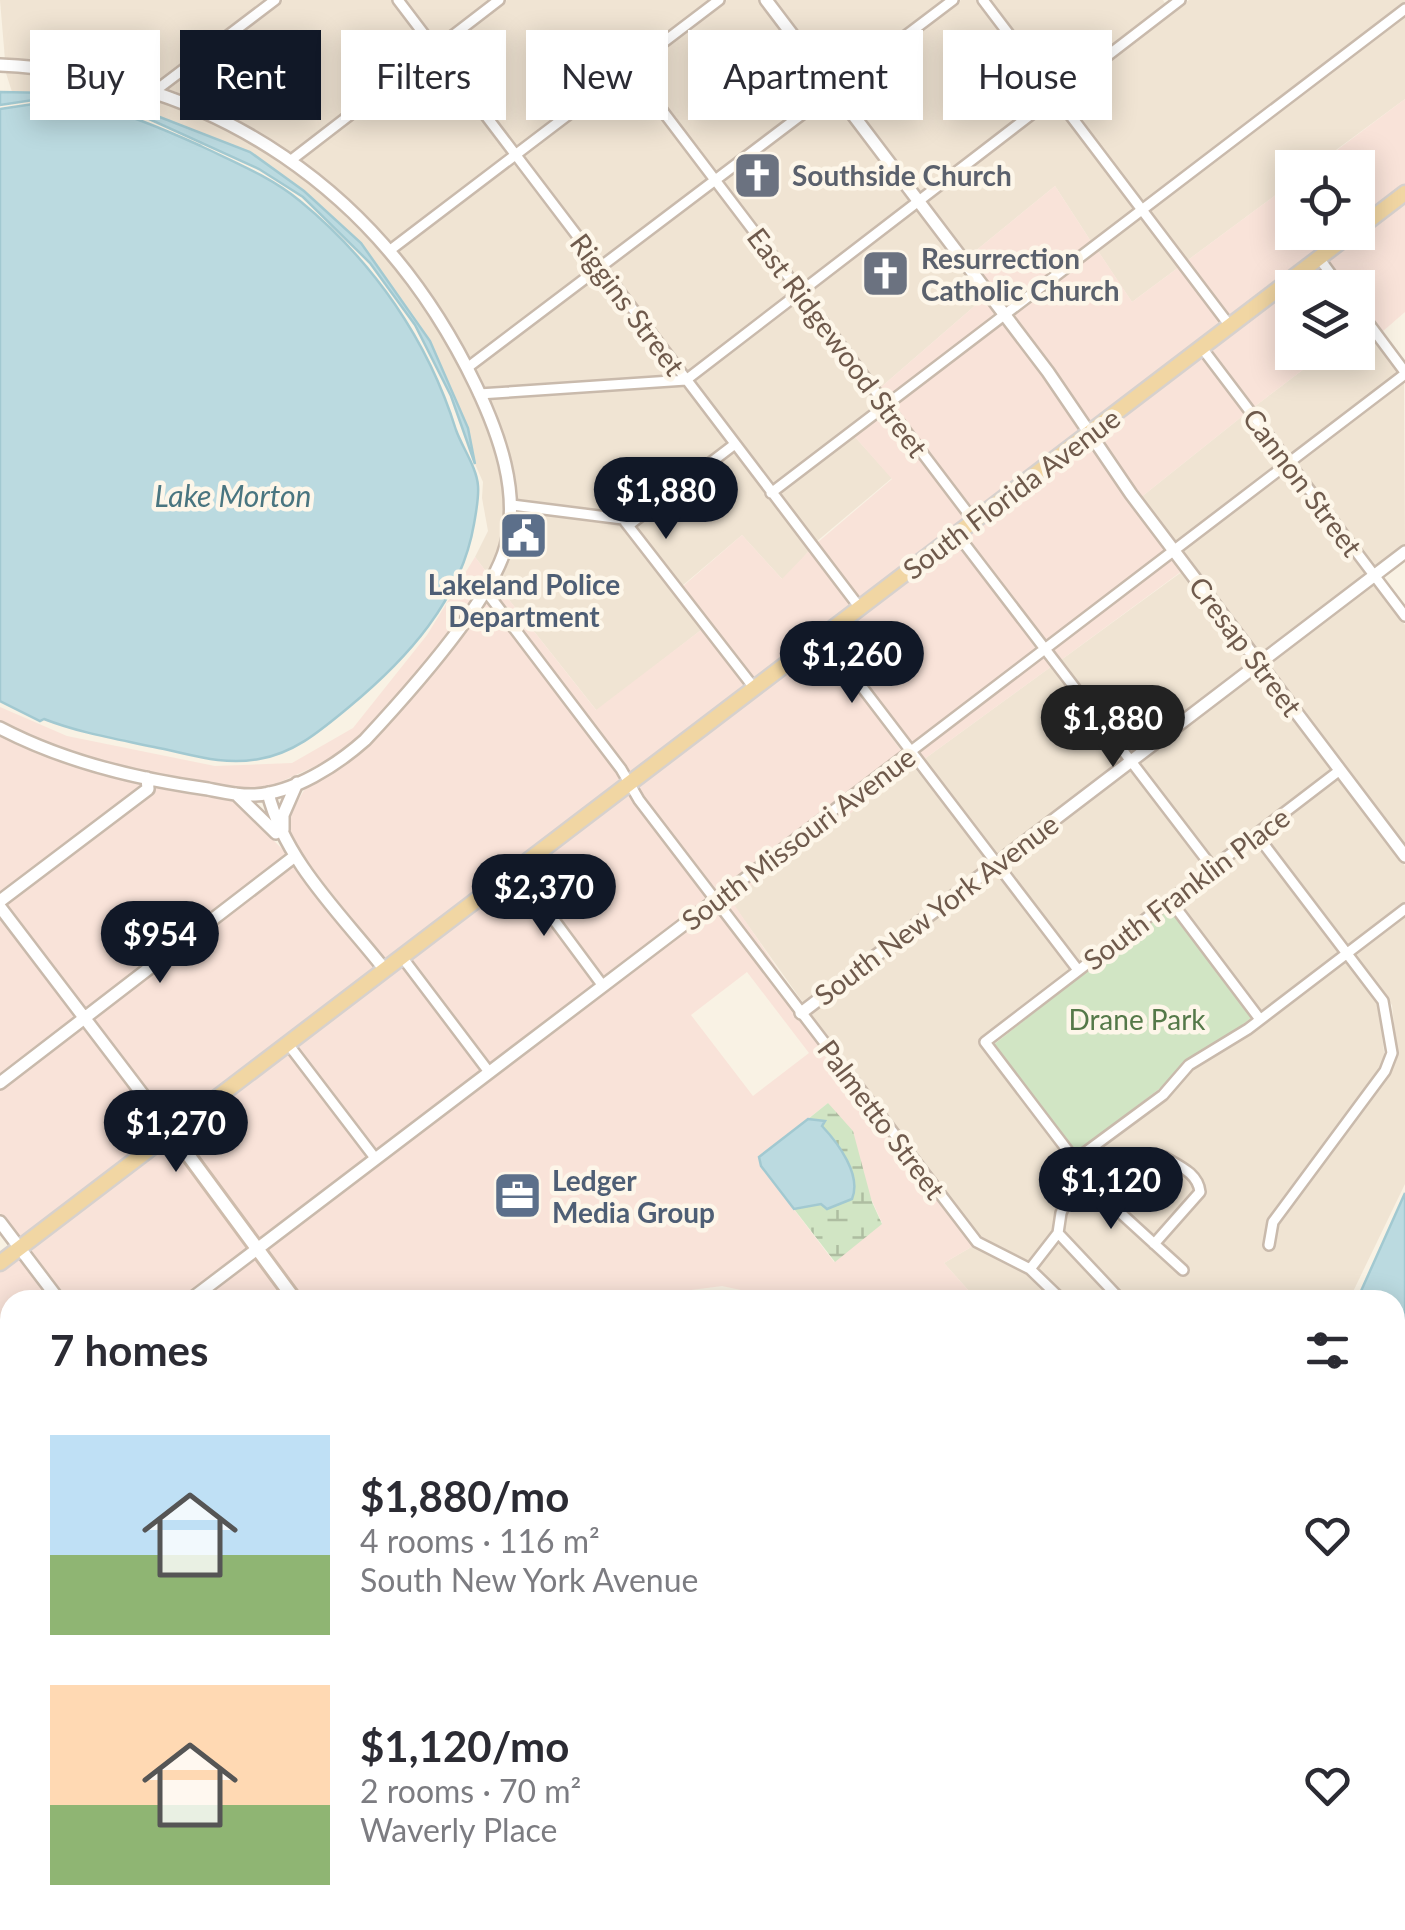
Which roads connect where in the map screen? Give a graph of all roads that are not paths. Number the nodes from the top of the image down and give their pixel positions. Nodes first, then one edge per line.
1 (275, 0) edge
2 (398, 0) edge
3 (499, 0) edge
4 (719, 0) edge
5 (766, 0) edge
6 (953, 0) edge
7 (984, 0) edge
8 (1175, 2) edge
9 (1405, 9) edge
10 (420, 30) edge
11 (459, 30) edge
12 (789, 30) edge
13 (913, 30) edge
14 (1007, 30) edge
15 (668, 39) edge
16 (1112, 51) edge
17 (0, 64) edge
18 (30, 67) edge
19 (160, 87) edge
20 (160, 93) edge
21 (668, 118) edge
22 (342, 120) edge
23 (488, 120) edge
24 (562, 120) edge
25 (794, 120) edge
26 (857, 120) edge
27 (1026, 120) edge
28 (1075, 120) edge
29 (515, 156) junction
30 (290, 160) junction
31 (715, 180) junction
32 (1405, 193) edge
33 (919, 201) junction
34 (1143, 210) junction
35 (1375, 216) edge
36 (1330, 250) edge
37 (390, 251) junction
38 (1319, 258) junction
39 (600, 268) junction
40 (1328, 270) edge
41 (800, 293) junction
42 (1005, 315) junction
43 (1230, 326) junction
44 (1375, 332) edge
45 (1202, 348) junction
46 (467, 368) junction
47 (1405, 373) edge
48 (686, 380) junction
49 (480, 394) junction
50 (886, 406) junction
51 (1089, 434) junction
52 (736, 444) junction
53 (1289, 462) junction
54 (771, 493) junction
55 (512, 505) junction
56 (974, 521) junction
57 (629, 525) junction
58 (957, 534) junction
59 (1173, 550) junction
60 (1405, 552) edge
61 (1374, 575) junction
62 (486, 590) junction
63 (860, 608) junction
64 (1405, 616) edge
65 (823, 636) junction
66 (1045, 649) junction
67 (1258, 663) junction
68 (755, 689) junction
69 (0, 728) edge
70 (910, 753) junction
71 (1131, 760) junction
72 (1340, 770) junction
73 (147, 778) junction
74 (298, 782) junction
75 (631, 784) junction
76 (235, 793) junction
77 (268, 793) junction
78 (1256, 834) junction
79 (286, 844) junction
80 (295, 856) junction
81 (1405, 856) edge
82 (996, 863) junction
83 (1212, 867) junction
84 (517, 870) junction
85 (716, 900) junction
86 (1170, 900) junction
87 (0, 904) edge
88 (1405, 910) edge
89 (1348, 952) junction
90 (402, 957) junction
91 (386, 970) junction
92 (1078, 970) junction
93 (603, 986) junction
94 (801, 1012) junction
95 (85, 1018) junction
96 (1259, 1018) junction
97 (288, 1044) junction
98 (489, 1072) junction
99 (0, 1083) edge
100 (172, 1133) junction
101 (1164, 1157) dead end
102 (375, 1158) junction
103 (1075, 1160) junction
104 (1084, 1172) junction
105 (0, 1222) edge
106 (1058, 1234) junction
107 (1154, 1244) junction
108 (1269, 1245) dead end
109 (20, 1248) junction
110 (256, 1248) junction
111 (0, 1263) edge
112 (1030, 1269) junction
113 (1182, 1270) dead end
114 (52, 1290) edge
115 (203, 1290) edge
116 (288, 1290) edge
117 (1052, 1290) edge
118 (1111, 1290) edge

1 - 19 street
2 - 10 street, Riggins Street
3 - 11 street
4 - 15 street
5 - 12 street, Cresap Street
6 - 13 street
7 - 14 street
8 - 16 street
9 - 34 street
17 - 18 street
20 - 30 street
21 - 31 street, East Ridgewood Street
22 - 30 street
23 - 29 street, Riggins Street
24 - 29 street
25 - 31 street
26 - 33 street, Cresap Street
27 - 33 street
28 - 34 street
29 - 37 street
29 - 39 street, Riggins Street
30 - 37 street
31 - 39 street
31 - 41 street, East Ridgewood Street
32 - 35 main road, South Florida Avenue
33 - 41 street
33 - 42 street, Cresap Street
34 - 42 street
34 - 43 street
36 - 38 main road, South Florida Avenue
37 - 46 street
38 - 40 street
38 - 43 main road, South Florida Avenue
39 - 46 street
39 - 48 street, Riggins Street
41 - 48 street
41 - 50 street, East Ridgewood Street
42 - 50 street
42 - 51 street, Cresap Street
43 - 45 main road, South Florida Avenue
44 - 47 street
45 - 51 main road, South Florida Avenue
45 - 53 street, Cannon Street
46 - 49 street
47 - 53 street, South Missouri Avenue
48 - 49 street
48 - 52 street, Riggins Street
49 - 55 street
50 - 54 street
50 - 56 street, East Ridgewood Street
51 - 56 main road, South Florida Avenue
51 - 59 street, Cresap Street
52 - 54 street, Riggins Street
52 - 57 street
53 - 59 street, South Missouri Avenue
53 - 61 street, Cannon Street
54 - 63 street, Riggins Street
55 - 57 street
55 - 62 street
56 - 58 main road, South Florida Avenue
57 - 68 street
58 - 63 main road, South Florida Avenue
58 - 66 street
59 - 66 street, South Missouri Avenue
59 - 67 street, Cresap Street
60 - 61 street, South New York Avenue
61 - 64 street, Cannon Street
61 - 67 street, South New York Avenue
62 - 74 street
62 - 75 street, Palmetto Street
63 - 65 main road, South Florida Avenue
65 - 68 main road, South Florida Avenue
65 - 70 street
66 - 70 street, South Missouri Avenue
66 - 71 street
67 - 71 street, South New York Avenue
67 - 72 street, Cresap Street
68 - 75 main road, South Florida Avenue
69 - 73 street
70 - 82 street
70 - 85 street, South Missouri Avenue
71 - 82 street, South New York Avenue
71 - 83 street
72 - 78 street, South Franklin Place
72 - 81 street, Cresap Street
73 - 76 street
73 - 87 street
74 - 77 street
74 - 79 street
75 - 84 main road, South Florida Avenue
75 - 85 street, Palmetto Street
76 - 77 street
76 - 79 street
77 - 79 street
78 - 83 street, South Franklin Place
78 - 89 street
79 - 80 street
80 - 91 street
80 - 95 street
82 - 92 street
82 - 94 street, South New York Avenue
83 - 86 street, South Franklin Place
84 - 90 main road, South Florida Avenue
84 - 93 street
85 - 93 street, South Missouri Avenue
85 - 94 street, Palmetto Street
86 - 92 street, South Franklin Place
86 - 96 street
87 - 95 street
88 - 89 street
89 - 96 street
89 - 108 street
90 - 91 main road, South Florida Avenue
90 - 98 street
91 - 97 main road, South Florida Avenue
92 - 103 street, South Franklin Place
93 - 98 street, South Missouri Avenue
94 - 112 street, Palmetto Street
95 - 99 street
95 - 100 street
96 - 103 street
97 - 100 main road, South Florida Avenue
97 - 102 street
98 - 102 street, South Missouri Avenue
100 - 109 main road, South Florida Avenue
100 - 110 main road
101 - 107 street
102 - 110 street, South Missouri Avenue
103 - 104 street
104 - 106 street
104 - 107 street
105 - 109 street
106 - 112 street
106 - 118 street
107 - 113 street
109 - 111 main road, South Florida Avenue
109 - 114 street
110 - 115 street, South Missouri Avenue
110 - 116 main road
112 - 117 street

